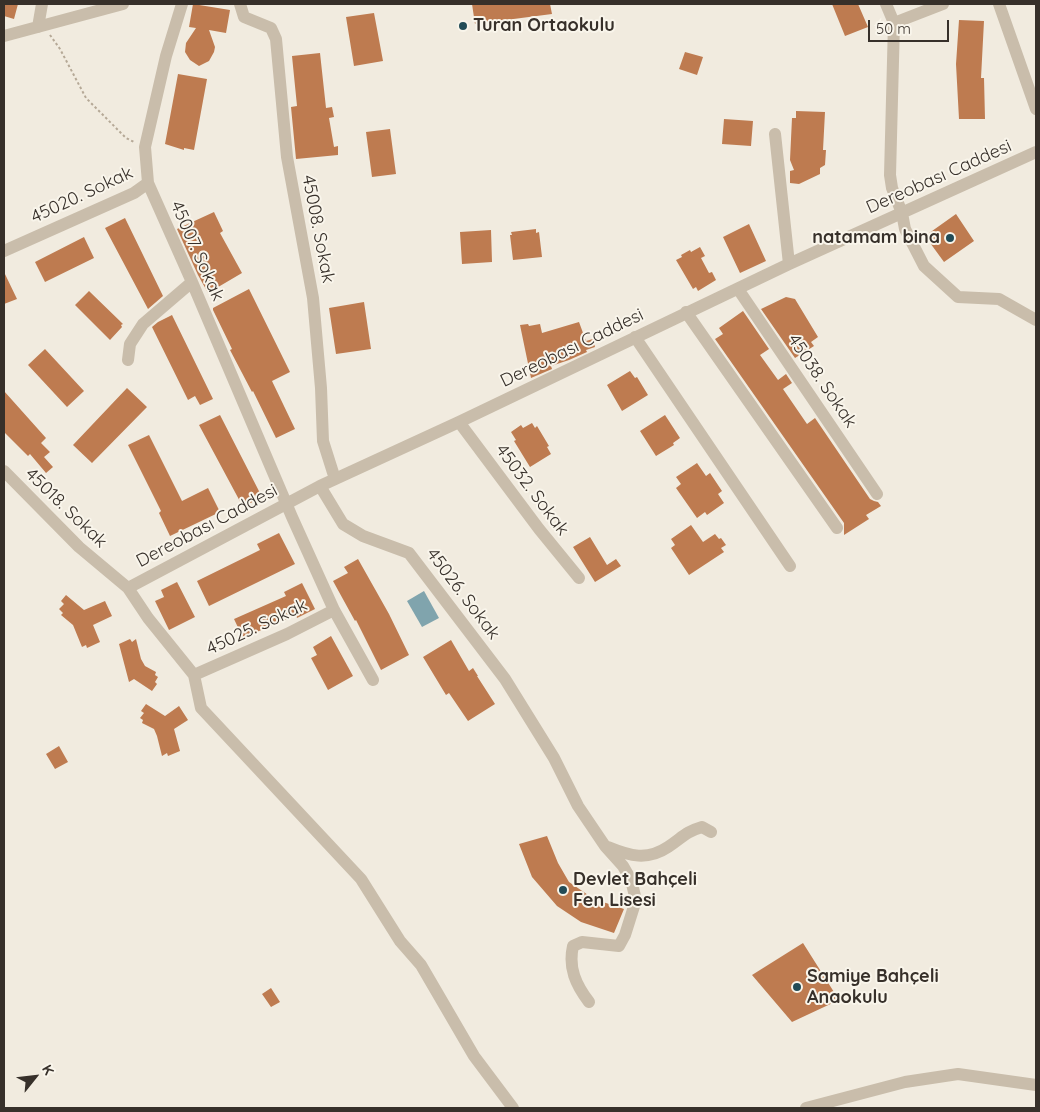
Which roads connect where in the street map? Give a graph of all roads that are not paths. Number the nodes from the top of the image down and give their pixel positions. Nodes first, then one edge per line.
1 (42, 4) edge
2 (123, 4) edge
3 (182, 4) edge
4 (240, 4) edge
5 (886, 4) edge
6 (943, 4) edge
7 (999, 4) edge
8 (894, 23) junction
9 (38, 27) junction
10 (4, 36) edge
11 (1036, 109) edge
12 (775, 134) dead end
13 (1036, 152) edge
14 (148, 183) junction
15 (902, 213) junction
16 (4, 251) edge
17 (789, 264) junction
18 (192, 282) junction
19 (738, 289) junction
20 (686, 312) junction
21 (1036, 320) edge
22 (635, 337) junction
23 (128, 360) dead end
24 (458, 422) junction
25 (4, 471) edge
26 (335, 479) junction
27 (320, 486) junction
28 (877, 494) dead end
29 (286, 503) junction
30 (837, 528) dead end
31 (790, 566) dead end
32 (579, 578) dead end
33 (128, 588) junction
34 (334, 610) junction
35 (194, 676) junction
36 (373, 680) dead end
37 (711, 832) dead end
38 (605, 846) junction
39 (589, 1002) dead end
40 (1036, 1085) edge
41 (513, 1108) edge
42 (806, 1108) edge

1 - 9 street
2 - 9 street
3 - 14 street, 45007. Sokak
4 - 26 street, 45008. Sokak
5 - 8 street
6 - 8 street
7 - 11 street
8 - 15 street
9 - 10 street
12 - 17 street
13 - 15 street, Dereobası Caddesi
14 - 16 street, 45020. Sokak
14 - 18 street, 45007. Sokak
15 - 17 street, Dereobası Caddesi
15 - 21 street
17 - 19 street, Dereobası Caddesi
18 - 23 street
18 - 29 street, 45007. Sokak
19 - 20 street, Dereobası Caddesi
19 - 28 street, 45038. Sokak
20 - 22 street, Dereobası Caddesi
20 - 30 street
22 - 24 street, Dereobası Caddesi
22 - 31 street
24 - 26 street, Dereobası Caddesi
24 - 32 street, 45032. Sokak
25 - 33 street, 45018. Sokak
26 - 27 street, Dereobası Caddesi
27 - 29 street, Dereobası Caddesi
27 - 38 street, 45026. Sokak
29 - 33 street, Dereobası Caddesi
29 - 34 street, 45025. Sokak
33 - 35 street, 45018. Sokak
34 - 35 street, 45025. Sokak
34 - 36 street, 45025. Sokak
35 - 41 street
37 - 38 street
38 - 39 street, 45026. Sokak
40 - 42 street

